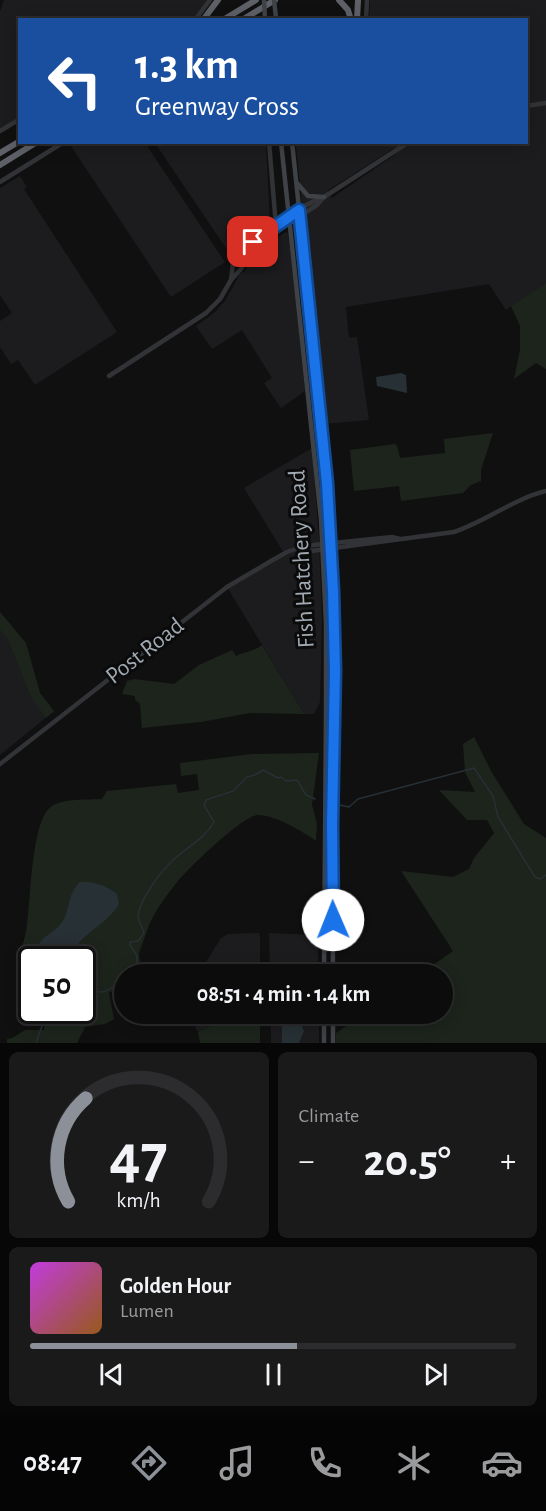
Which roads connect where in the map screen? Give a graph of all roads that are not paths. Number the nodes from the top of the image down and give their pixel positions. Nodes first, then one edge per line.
1 (210, 0) edge
2 (218, 0) edge
3 (256, 0) edge
4 (264, 0) edge
5 (275, 0) edge
6 (339, 0) edge
7 (358, 0) edge
8 (367, 0) edge
9 (196, 18) edge
10 (204, 18) edge
11 (226, 18) edge
12 (245, 18) edge
13 (265, 18) edge
14 (276, 18) edge
15 (350, 18) edge
16 (357, 18) edge
17 (366, 18) edge
18 (546, 103) edge
19 (528, 106) edge
20 (18, 120) edge
21 (0, 130) edge
22 (18, 141) edge
23 (34, 144) edge
24 (61, 144) edge
25 (269, 144) edge
26 (281, 144) edge
27 (292, 144) edge
28 (398, 144) edge
29 (406, 144) edge
30 (401, 148) junction
31 (0, 151) edge
32 (1, 165) edge
33 (296, 180) junction
34 (0, 182) edge
35 (324, 197) junction
36 (299, 210) junction
37 (299, 217) junction
38 (290, 220) junction
39 (276, 226) junction
40 (240, 265) junction
41 (233, 268) junction
42 (231, 280) junction
43 (299, 295) junction
44 (309, 305) junction
45 (300, 312) junction
46 (310, 321) junction
47 (110, 376) dead end
48 (315, 455) junction
49 (326, 465) junction
50 (546, 490) edge
51 (400, 539) junction
52 (331, 542) junction
53 (322, 543) junction
54 (297, 548) junction
55 (331, 549) junction
56 (323, 550) junction
57 (326, 624) junction
58 (335, 643) junction
59 (0, 764) edge
60 (324, 964) edge
61 (333, 964) edge
62 (324, 1024) edge
63 (333, 1024) edge
64 (324, 1043) edge
65 (333, 1043) edge

1 - 9 street
2 - 10 highway
3 - 11 highway
4 - 13 main road, bridge
5 - 12 highway
5 - 14 main road, bridge
6 - 15 highway
7 - 16 highway
8 - 17 street
18 - 19 street
20 - 21 street
22 - 31 highway
23 - 32 highway
24 - 34 street
25 - 39 street
26 - 38 main road, Fish Hatchery Road
27 - 33 main road, Fish Hatchery Road
28 - 30 street
29 - 30 street
30 - 35 street
33 - 35 main road
33 - 36 main road, Fish Hatchery Road
35 - 36 street
35 - 37 street
36 - 37 main road, Fish Hatchery Road
36 - 38 street
37 - 38 street
37 - 44 main road, Fish Hatchery Road
38 - 39 street
38 - 40 street
38 - 43 main road, Fish Hatchery Road
39 - 40 street
40 - 41 street
40 - 41 street
40 - 42 street
41 - 42 street
42 - 47 street
43 - 44 main road
43 - 45 main road, Fish Hatchery Road
44 - 46 main road, Fish Hatchery Road
45 - 46 main road
45 - 48 main road, Fish Hatchery Road
46 - 49 main road, Fish Hatchery Road
48 - 49 main road
48 - 53 main road, Fish Hatchery Road
49 - 52 main road, Fish Hatchery Road
50 - 51 street, Post Road
51 - 52 street, Post Road
51 - 55 street, Post Road
52 - 53 street, Post Road
52 - 55 main road, Fish Hatchery Road
53 - 54 street, Post Road
53 - 56 main road, Fish Hatchery Road
54 - 56 street, Post Road
54 - 59 street, Post Road
55 - 56 street, Post Road
55 - 58 main road, Fish Hatchery Road
56 - 57 main road, Fish Hatchery Road
57 - 58 main road
57 - 60 main road, Fish Hatchery Road
58 - 61 main road, Fish Hatchery Road
62 - 64 main road
63 - 65 main road

